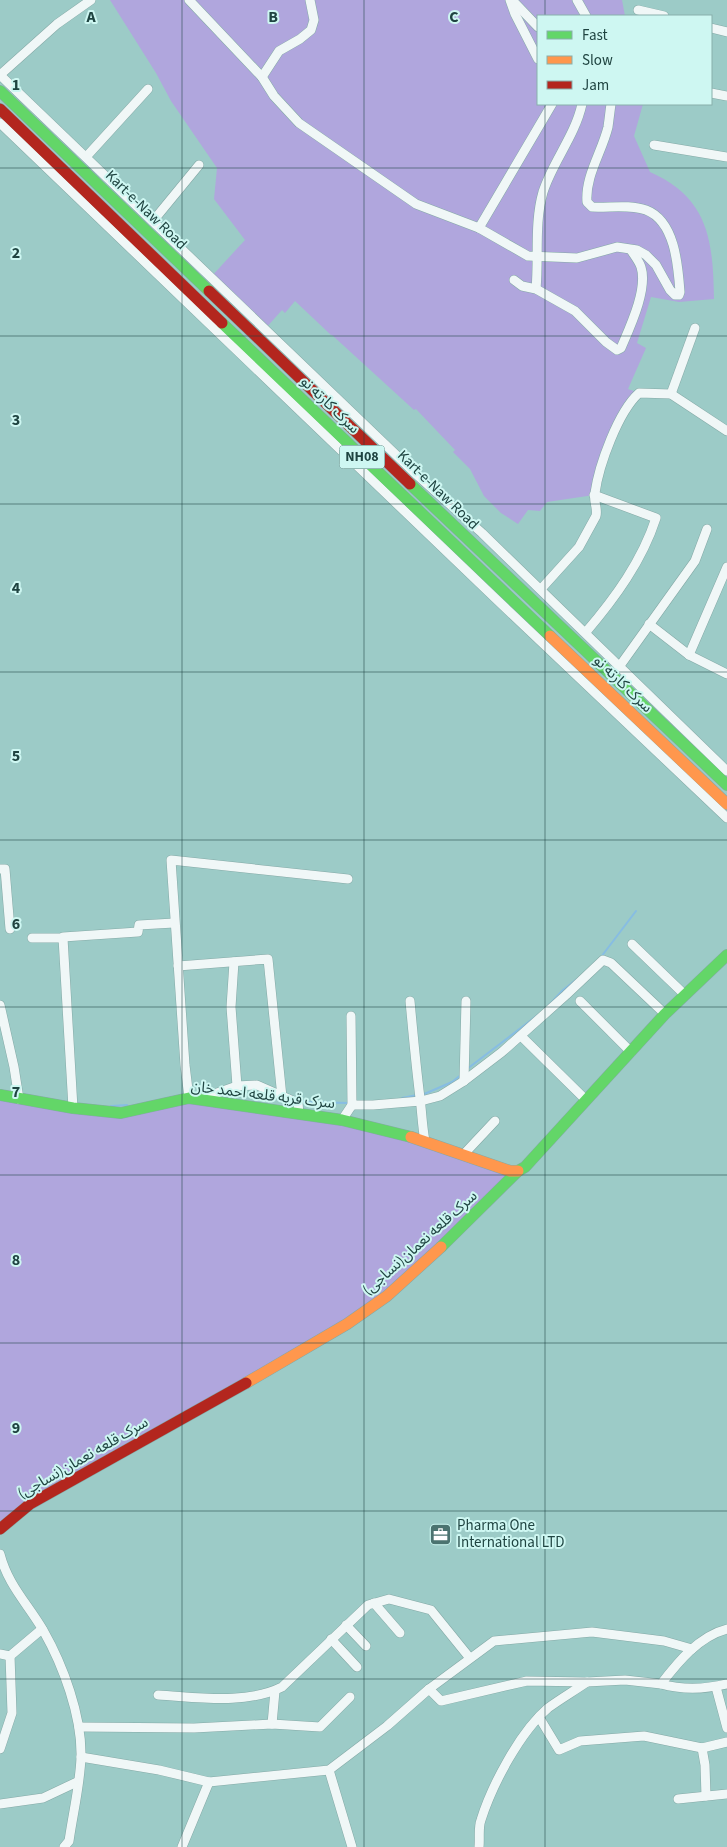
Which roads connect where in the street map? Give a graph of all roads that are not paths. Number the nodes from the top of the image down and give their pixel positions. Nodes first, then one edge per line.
1 (91, 0) edge
2 (189, 0) edge
3 (310, 0) edge
4 (511, 0) edge
5 (577, 0) edge
6 (638, 10) dead end
7 (585, 15) edge
8 (660, 15) edge
9 (537, 26) edge
10 (712, 28) edge
11 (727, 32) edge
12 (537, 57) edge
13 (0, 75) edge
14 (262, 77) junction
15 (148, 89) dead end
16 (0, 91) edge
17 (712, 93) edge
18 (727, 96) edge
19 (551, 105) edge
20 (582, 105) edge
21 (611, 105) edge
22 (0, 109) edge
23 (0, 123) edge
24 (654, 145) dead end
25 (86, 157) junction
26 (727, 157) edge
27 (199, 165) dead end
28 (153, 221) junction
29 (479, 228) junction
30 (631, 250) junction
31 (537, 257) junction
32 (514, 280) dead end
33 (536, 289) junction
34 (695, 328) dead end
35 (279, 358) junction
36 (271, 368) junction
37 (671, 394) junction
38 (727, 431) edge
39 (594, 495) junction
40 (707, 529) dead end
41 (727, 567) edge
42 (540, 589) junction
43 (650, 624) junction
44 (586, 632) junction
45 (689, 655) junction
46 (619, 667) junction
47 (727, 674) edge
48 (726, 779) edge
49 (727, 804) edge
50 (727, 818) edge
51 (0, 869) edge
52 (348, 879) dead end
53 (174, 923) junction
54 (10, 929) dead end
55 (32, 938) dead end
56 (63, 938) junction
57 (632, 944) dead end
58 (727, 955) edge
59 (234, 962) junction
60 (178, 966) junction
61 (685, 995) junction
62 (410, 1001) dead end
63 (466, 1001) dead end
64 (580, 1001) dead end
65 (0, 1005) edge
66 (665, 1014) junction
67 (350, 1016) dead end
68 (521, 1036) junction
69 (631, 1052) junction
70 (464, 1081) junction
71 (237, 1086) junction
72 (0, 1095) edge
73 (282, 1098) junction
74 (18, 1099) junction
75 (193, 1099) junction
76 (586, 1100) junction
77 (421, 1101) junction
78 (352, 1104) junction
79 (73, 1108) junction
80 (299, 1114) junction
81 (342, 1120) junction
82 (496, 1121) dead end
83 (425, 1141) junction
84 (464, 1154) junction
85 (518, 1171) junction
86 (0, 1529) edge
87 (0, 1554) edge
88 (374, 1603) junction
89 (346, 1625) junction
90 (727, 1628) edge
91 (42, 1629) junction
92 (400, 1633) dead end
93 (331, 1639) junction
94 (366, 1646) dead end
95 (692, 1649) junction
96 (0, 1654) edge
97 (10, 1656) junction
98 (469, 1657) junction
99 (357, 1667) dead end
100 (587, 1682) junction
101 (661, 1684) junction
102 (727, 1684) edge
103 (716, 1687) junction
104 (429, 1689) junction
105 (275, 1691) junction
106 (158, 1695) dead end
107 (350, 1697) dead end
108 (539, 1717) junction
109 (272, 1724) junction
110 (79, 1726) junction
111 (727, 1728) edge
112 (727, 1742) edge
113 (702, 1748) junction
114 (0, 1749) edge
115 (81, 1757) junction
116 (329, 1770) junction
117 (78, 1782) junction
118 (209, 1782) junction
119 (727, 1794) edge
120 (706, 1796) junction
121 (678, 1799) dead end
122 (0, 1804) edge
123 (64, 1847) edge
124 (182, 1847) edge
125 (352, 1847) edge
126 (479, 1847) edge

1 - 13 street
2 - 14 street
3 - 14 street
4 - 9 street
4 - 12 street
5 - 7 street
6 - 8 street
10 - 11 street
13 - 25 street
14 - 29 street
15 - 25 street
16 - 35 main road, Kart-e-Naw Road / NH08
17 - 18 street
19 - 29 street
20 - 31 street
21 - 30 street
22 - 36 main road, سرک کارته نو / NH08
23 - 50 street
24 - 26 street
25 - 28 street
27 - 28 street
28 - 42 street
29 - 31 street
30 - 31 street
30 - 33 street
31 - 33 street
32 - 33 street
34 - 37 street
35 - 36 main road
35 - 48 main road, Kart-e-Naw Road / NH08
36 - 49 main road, سرک کارته نو / NH08
37 - 38 street
37 - 39 street
39 - 42 street
39 - 44 street
40 - 43 street
41 - 45 street
42 - 44 street
43 - 45 street
43 - 46 street
44 - 46 street
45 - 47 street
46 - 48 street
51 - 54 street
52 - 53 street
53 - 56 street
53 - 60 street
55 - 56 street
56 - 79 street
57 - 61 street
58 - 61 main road, سرک قلعه نعمان(نساجی)
59 - 60 street
59 - 71 street
59 - 73 street
60 - 75 street
61 - 66 main road, سرک قلعه نعمان(نساجی)
62 - 77 street
63 - 70 street
64 - 69 street
65 - 74 street
66 - 68 street
66 - 69 main road, سرک قلعه نعمان(نساجی)
67 - 78 street
68 - 70 street
68 - 76 street
69 - 76 main road, سرک قلعه نعمان(نساجی)
70 - 77 street
71 - 73 street
71 - 75 street
72 - 74 main road, سرک قریه قلعه احمد خان
73 - 80 street
74 - 79 main road, سرک قریه قلعه احمد خان
75 - 79 main road, سرک قریه قلعه احمد خان
75 - 80 main road, سرک قریه قلعه احمد خان
76 - 85 main road, سرک قلعه نعمان(نساجی)
77 - 78 street
77 - 83 street
78 - 81 street
80 - 81 main road, سرک قریه قلعه احمد خان
81 - 83 main road, سرک قریه قلعه احمد خان
82 - 84 street
83 - 84 main road, سرک قریه قلعه احمد خان
84 - 85 main road, سرک قریه قلعه احمد خان
85 - 86 main road, سرک قلعه نعمان(نساجی)
87 - 91 street
88 - 89 street
88 - 92 street
88 - 98 street
89 - 93 street
89 - 94 street
90 - 95 street
91 - 97 street
91 - 110 street
93 - 99 street
93 - 105 street
95 - 98 street
95 - 101 street
96 - 97 street
97 - 114 street
98 - 104 street
100 - 101 street
100 - 104 street
100 - 108 street
101 - 103 street
102 - 103 street
103 - 111 street
104 - 116 street
105 - 106 street
105 - 109 street
107 - 109 street
108 - 113 street
108 - 126 street
109 - 110 street
110 - 115 street
112 - 113 street
113 - 120 street
115 - 117 street
115 - 118 street
116 - 118 street
116 - 125 street
117 - 122 street
117 - 123 street
118 - 124 street
119 - 120 street
120 - 121 street

